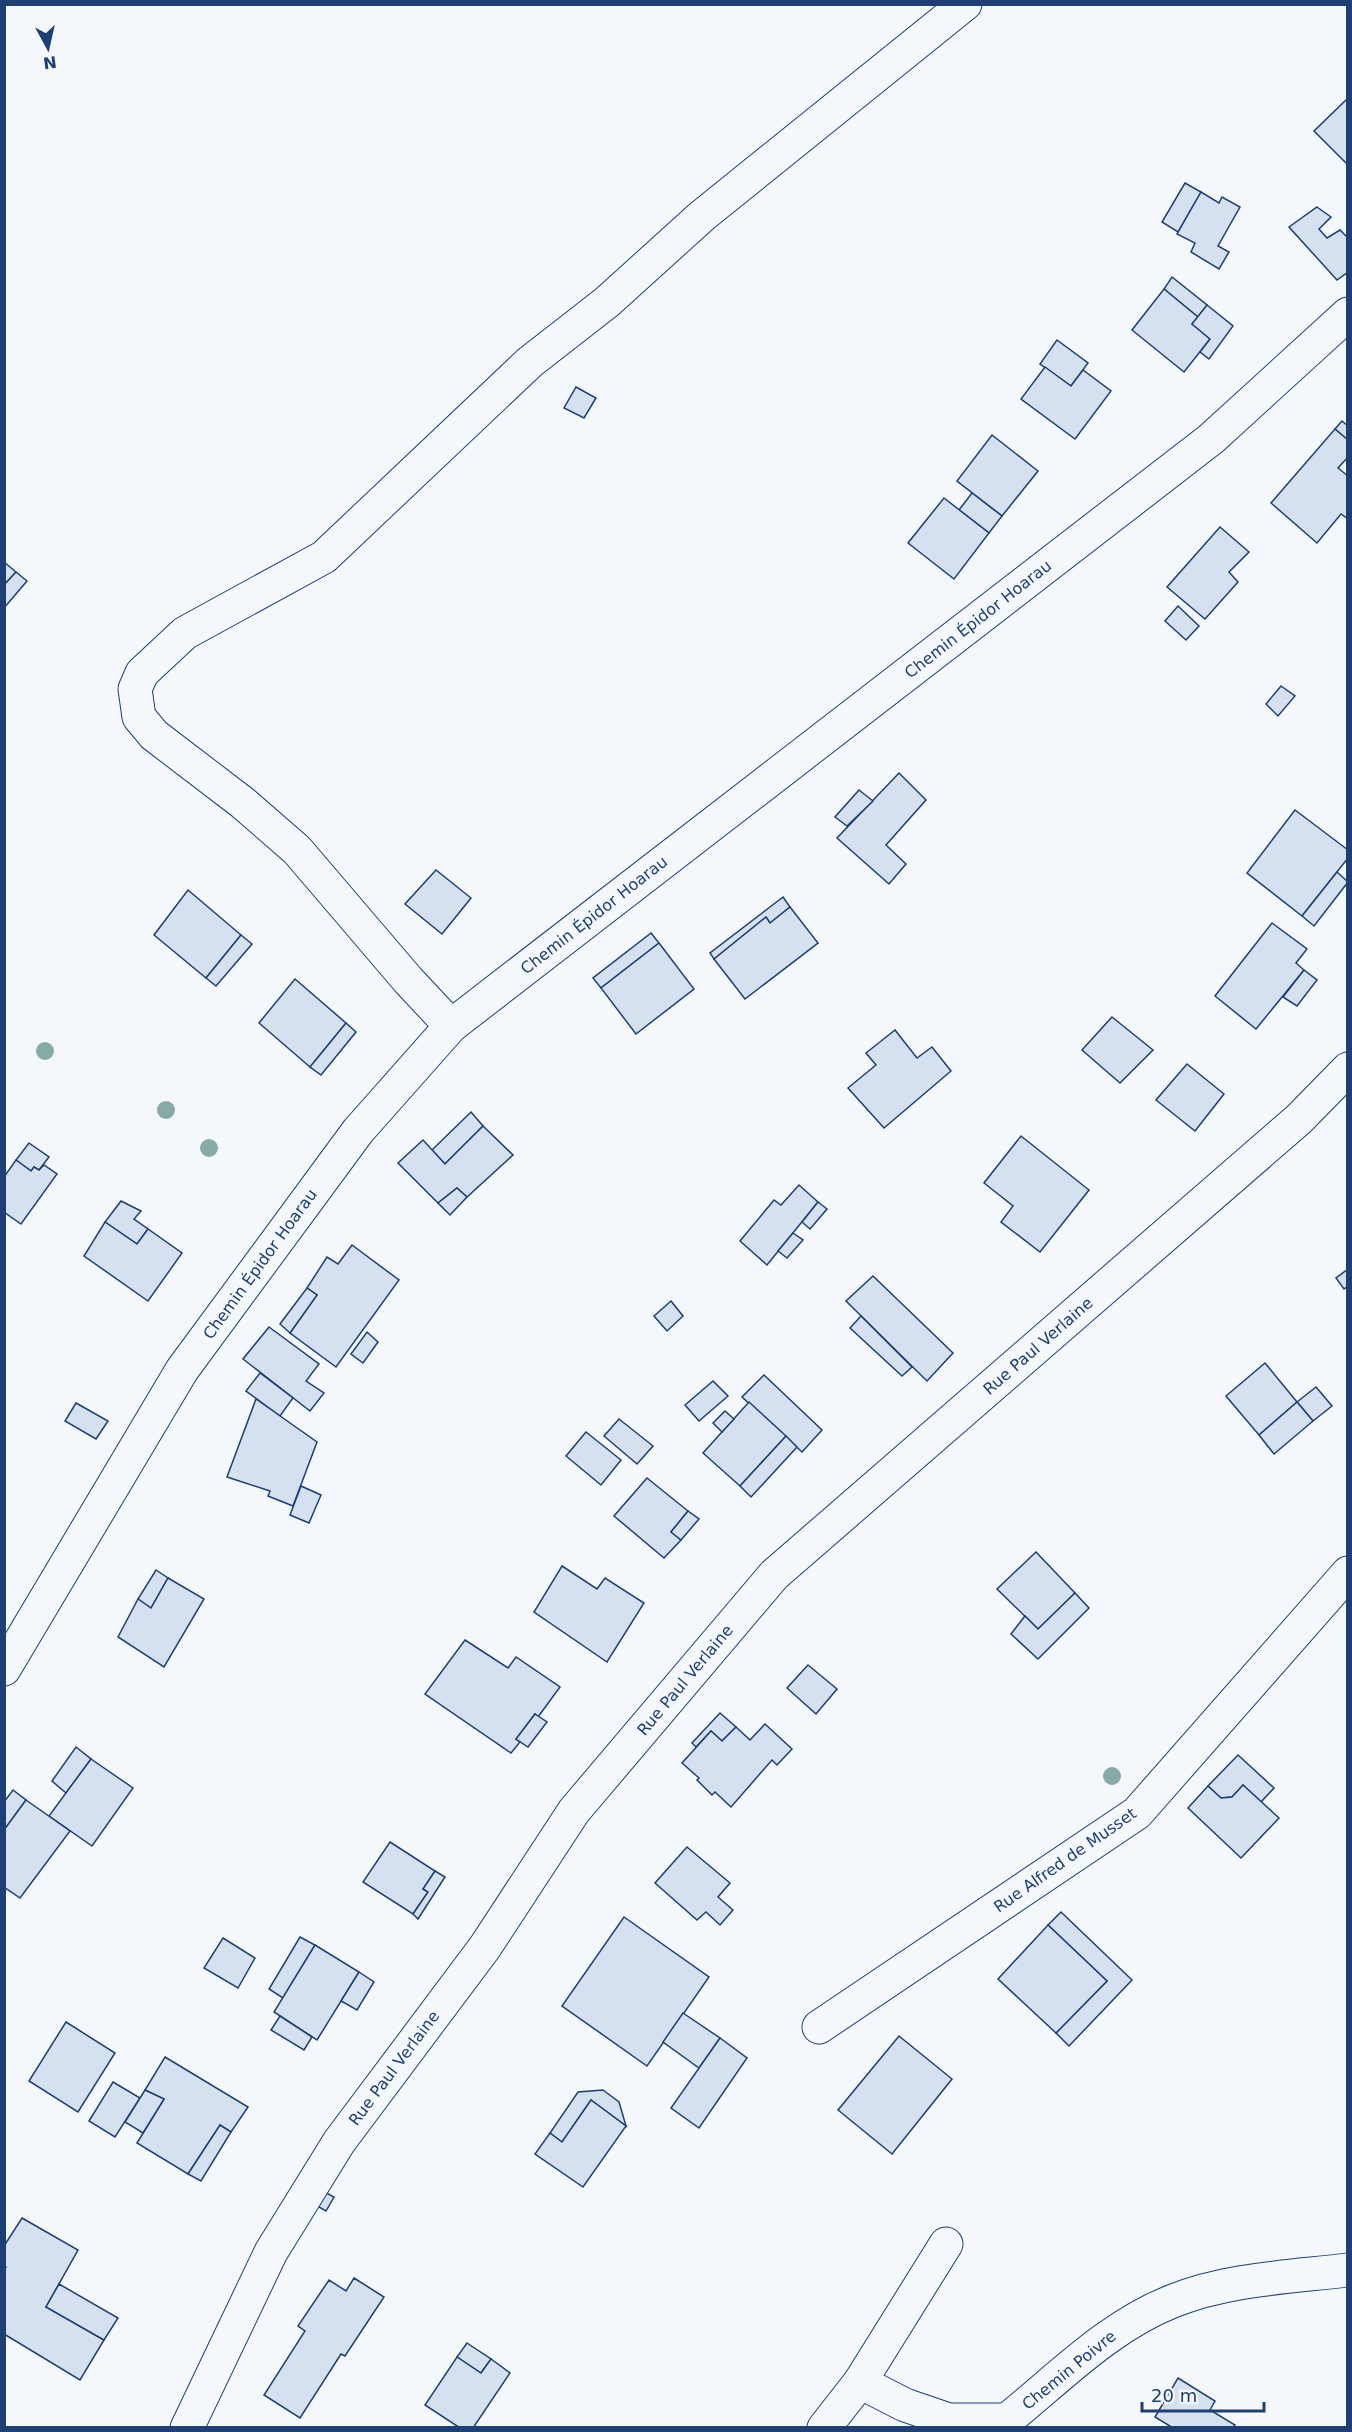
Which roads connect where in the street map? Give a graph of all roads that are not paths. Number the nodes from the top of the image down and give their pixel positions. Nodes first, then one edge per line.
1 (965, 4) edge
2 (1347, 314) edge
3 (451, 1026) junction
4 (1347, 1069) edge
5 (1347, 1573) edge
6 (4, 1669) edge
7 (819, 2027) dead end
8 (946, 2244) dead end
9 (1347, 2270) edge
10 (860, 2382) junction
11 (1006, 2424) edge
12 (190, 2427) edge
13 (824, 2427) edge

1 - 3 street
2 - 3 street, Chemin Épidor Hoarau
3 - 6 street, Chemin Épidor Hoarau
4 - 12 street, Rue Paul Verlaine
5 - 7 street, Rue Alfred de Musset
8 - 10 street
9 - 11 street, Chemin Poivre
10 - 11 street
10 - 13 street

